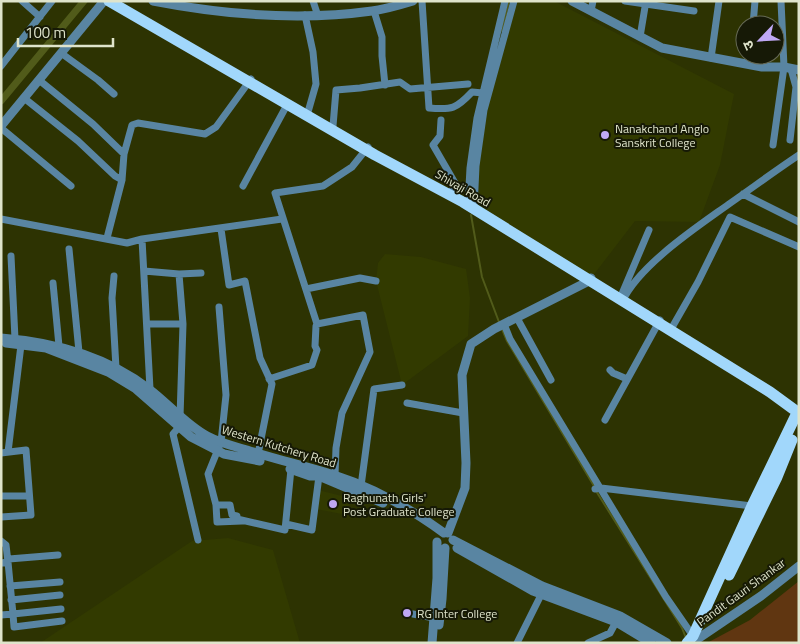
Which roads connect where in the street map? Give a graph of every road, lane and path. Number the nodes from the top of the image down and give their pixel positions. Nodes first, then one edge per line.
1 (22, 1) edge
2 (52, 1) edge
3 (104, 1) edge
4 (109, 1) edge
5 (117, 1) edge
6 (152, 1) edge
7 (314, 1) edge
8 (413, 1) edge
9 (422, 1) edge
10 (505, 1) edge
11 (514, 1) edge
12 (572, 1) edge
13 (593, 1) edge
14 (625, 1) edge
15 (719, 1) edge
16 (756, 1) edge
17 (781, 1) edge
18 (646, 3) edge
19 (390, 4) edge
20 (374, 11) junction
21 (591, 11) junction
22 (694, 11) dead end
23 (305, 15) junction
24 (754, 15) edge
25 (318, 16) junction
26 (40, 17) junction
27 (640, 37) junction
28 (62, 53) junction
29 (711, 58) junction
30 (735, 59) edge
31 (758, 65) edge
32 (1, 66) edge
33 (791, 69) edge
34 (39, 80) junction
35 (250, 80) junction
36 (468, 84) dead end
37 (385, 85) junction
38 (428, 87) junction
39 (483, 93) junction
40 (114, 94) dead end
41 (24, 98) junction
42 (288, 102) junction
43 (308, 112) junction
44 (441, 120) dead end
45 (1, 127) edge
46 (332, 128) junction
47 (790, 140) dead end
48 (772, 145) dead end
49 (368, 148) junction
50 (124, 154) junction
51 (799, 155) edge
52 (122, 180) junction
53 (71, 186) dead end
54 (243, 186) dead end
55 (451, 192) junction
56 (743, 194) junction
57 (471, 205) junction
58 (1, 219) edge
59 (282, 219) junction
60 (799, 222) edge
61 (221, 228) junction
62 (649, 230) dead end
63 (108, 238) junction
64 (142, 240) junction
65 (798, 243) edge
66 (69, 249) dead end
67 (11, 256) dead end
68 (144, 271) junction
69 (201, 273) dead end
70 (179, 274) junction
71 (114, 276) dead end
72 (590, 280) junction
73 (376, 281) dead end
74 (53, 283) dead end
75 (306, 289) junction
76 (622, 299) junction
77 (219, 307) dead end
78 (517, 318) junction
79 (659, 322) junction
80 (147, 324) junction
81 (183, 324) junction
82 (317, 324) junction
83 (500, 326) junction
84 (671, 329) junction
85 (1, 338) edge
86 (18, 342) junction
87 (1, 343) edge
88 (59, 346) junction
89 (79, 352) junction
90 (116, 368) junction
91 (610, 370) dead end
92 (270, 379) junction
93 (627, 379) junction
94 (551, 380) dead end
95 (402, 386) dead end
96 (150, 389) junction
97 (407, 403) dead end
98 (463, 413) junction
99 (798, 413) edge
100 (180, 417) junction
101 (605, 420) dead end
102 (179, 427) junction
103 (219, 446) junction
104 (5, 452) edge
105 (258, 454) junction
106 (290, 469) junction
107 (319, 476) junction
108 (335, 476) junction
109 (361, 486) junction
110 (598, 488) junction
111 (1, 496) edge
112 (29, 496) junction
113 (216, 505) junction
114 (752, 506) junction
115 (1, 517) edge
116 (247, 521) junction
117 (286, 524) junction
118 (198, 540) dead end
119 (445, 540) junction
120 (1, 541) edge
121 (58, 554) dead end
122 (5, 562) edge
123 (799, 566) edge
124 (60, 582) dead end
125 (10, 586) junction
126 (542, 593) junction
127 (60, 595) dead end
128 (11, 600) junction
129 (61, 609) dead end
130 (13, 614) junction
131 (413, 614) dead end
132 (1, 615) edge
133 (434, 618) junction
134 (62, 621) dead end
135 (616, 622) junction
136 (693, 640) edge
137 (432, 643) edge
138 (437, 643) edge
139 (517, 643) edge
140 (588, 643) edge
141 (651, 643) edge
142 (666, 643) edge

1 - 26 street
2 - 26 street
3 - 28 street
4 - 35 main road, Shivaji Road
5 - 35 main road
6 - 23 street
7 - 25 street
8 - 19 street
9 - 38 street
10 - 39 street
11 - 57 street
12 - 21 street
13 - 21 street
14 - 18 street
15 - 29 street
16 - 24 street
17 - 33 street
18 - 22 street
18 - 27 street
19 - 20 street
20 - 25 street
20 - 37 street
21 - 27 street
23 - 25 street
23 - 43 street
26 - 32 street
27 - 29 street
28 - 34 street
28 - 40 street
29 - 30 street
31 - 33 street
33 - 47 street
33 - 48 street
34 - 41 street
34 - 50 street
35 - 42 main road, Shivaji Road
35 - 50 street
36 - 38 street
37 - 38 street
37 - 46 street
38 - 39 street
39 - 57 street
41 - 45 street
41 - 52 street
42 - 43 main road
42 - 46 main road, Shivaji Road
42 - 54 street
43 - 46 main road
44 - 55 street
45 - 53 street
46 - 49 main road, Shivaji Road
49 - 55 main road
49 - 57 main road, Shivaji Road
49 - 59 street
50 - 52 street
51 - 56 street
52 - 63 street
55 - 57 main road
56 - 60 street
56 - 76 street
57 - 72 main road, Shivaji Road
58 - 63 street
59 - 61 street
59 - 75 street
61 - 64 street
61 - 92 street
62 - 76 street
63 - 64 street
64 - 68 street
65 - 84 street
66 - 89 street
67 - 86 street
68 - 70 street
68 - 80 street
69 - 70 street
70 - 81 street
71 - 90 street
72 - 76 main road, Shivaji Road
72 - 78 street
73 - 75 street
74 - 88 street
75 - 82 street
76 - 79 main road, Shivaji Road
77 - 103 street
78 - 83 street
78 - 94 street
79 - 84 main road, Shivaji Road
79 - 93 street
80 - 81 street
80 - 96 street
81 - 100 street
82 - 92 street
82 - 108 street
83 - 98 street
83 - 110 street
84 - 99 main road, Shivaji Road
85 - 86 street, Western Kutchery Road
86 - 87 street
86 - 88 street, Western Kutchery Road
86 - 102 street
86 - 104 street
88 - 89 street, Western Kutchery Road
89 - 90 street, Western Kutchery Road
90 - 96 street, Western Kutchery Road
91 - 93 street
92 - 105 street
93 - 101 street
95 - 109 street
96 - 100 street, Western Kutchery Road
97 - 98 street
98 - 119 street
99 - 114 main road
99 - 136 main road
100 - 103 street, Western Kutchery Road
102 - 103 street
102 - 118 street
103 - 105 street, Western Kutchery Road
103 - 106 street
103 - 113 street
104 - 112 street
105 - 108 street, Western Kutchery Road
106 - 107 street
106 - 117 street
107 - 117 street
107 - 119 street
108 - 109 street, Western Kutchery Road
109 - 119 street, Western Kutchery Road
110 - 114 street
110 - 136 street
111 - 112 street
112 - 115 street
113 - 116 street
113 - 116 street
114 - 136 main road
116 - 117 street
119 - 126 street, Western Kutchery Road
119 - 133 street
119 - 138 street
119 - 142 street
120 - 122 street
121 - 122 street
122 - 125 street
123 - 136 street, Pandit Gauri Shankar
124 - 125 street
125 - 128 street
126 - 135 street, Western Kutchery Road
126 - 139 street
127 - 128 street
128 - 130 street
129 - 130 street
130 - 132 street
130 - 134 street
131 - 133 street
133 - 137 street
135 - 140 street
135 - 141 street, Western Kutchery Road

